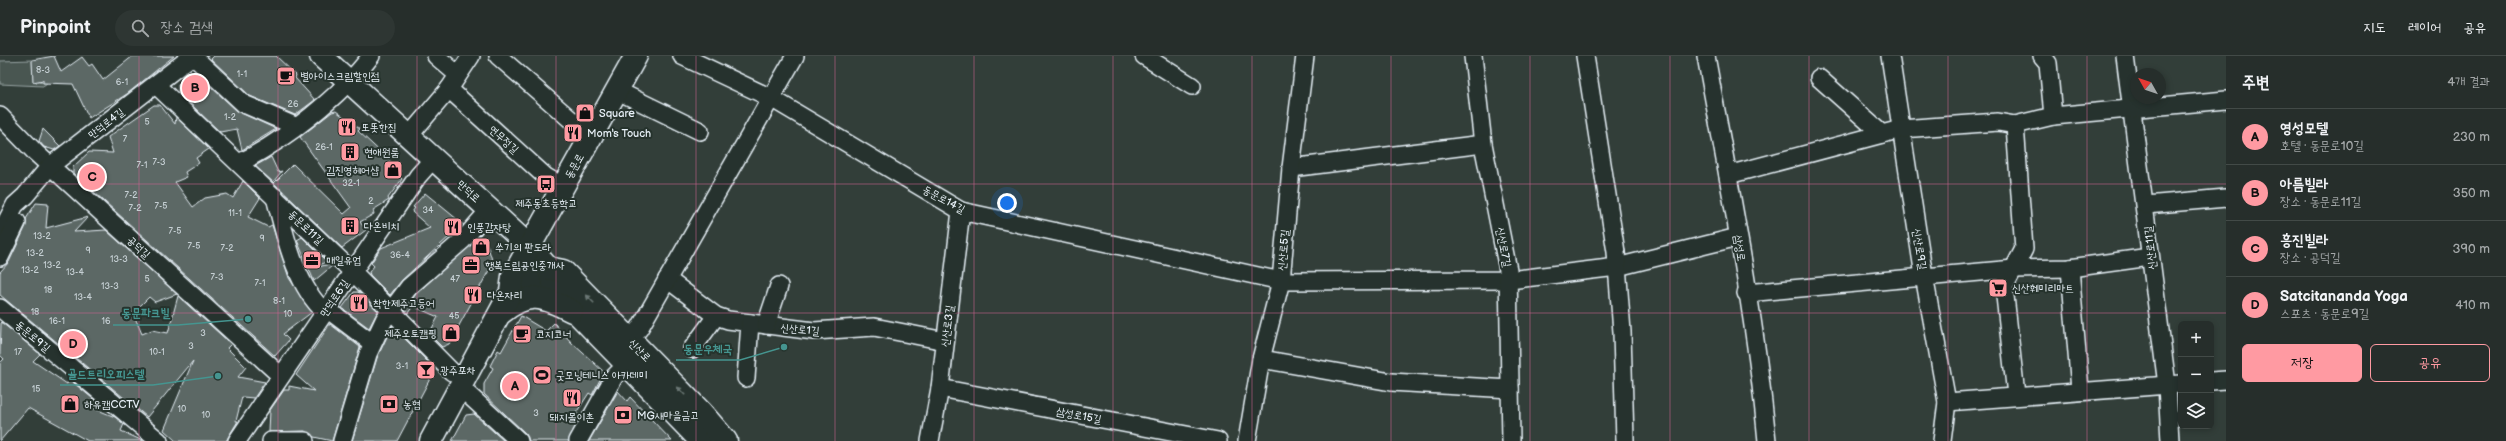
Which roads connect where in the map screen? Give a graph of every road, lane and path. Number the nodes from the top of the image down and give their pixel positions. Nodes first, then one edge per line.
1 (192, 56) edge
2 (321, 56) edge
3 (371, 56) edge
4 (436, 56) edge
5 (471, 56) edge
6 (498, 56) edge
7 (636, 56) edge
8 (682, 56) edge
9 (795, 56) edge
10 (1144, 56) edge
11 (1305, 56) edge
12 (1474, 56) edge
13 (1585, 56) edge
14 (1706, 56) edge
15 (1890, 56) edge
16 (2126, 56) edge
17 (2049, 58) edge
18 (1818, 78) dead end
19 (349, 81) junction
20 (453, 82) junction
21 (156, 84) junction
22 (1192, 86) dead end
23 (616, 90) junction
24 (772, 98) junction
25 (2226, 100) edge
26 (2133, 110) junction
27 (0, 116) edge
28 (2053, 116) junction
29 (2015, 125) junction
30 (295, 126) junction
31 (1901, 129) junction
32 (700, 131) dead end
33 (592, 133) junction
34 (1882, 134) junction
35 (409, 136) junction
36 (1483, 144) junction
37 (434, 158) junction
38 (239, 163) junction
39 (50, 166) junction
40 (1291, 168) junction
41 (1728, 175) junction
42 (562, 186) junction
43 (25, 196) junction
44 (275, 197) junction
45 (2226, 198) edge
46 (2146, 204) junction
47 (490, 209) junction
48 (961, 211) junction
49 (0, 234) edge
50 (1738, 237) junction
51 (529, 246) junction
52 (0, 257) edge
53 (2150, 257) junction
54 (1617, 267) junction
55 (548, 268) junction
56 (2070, 268) junction
57 (2014, 269) junction
58 (353, 272) junction
59 (1924, 276) junction
60 (667, 279) junction
61 (1508, 280) junction
62 (1281, 281) junction
63 (517, 282) junction
64 (779, 286) dead end
65 (1746, 293) junction
66 (0, 308) edge
67 (326, 311) junction
68 (392, 311) junction
69 (501, 312) junction
70 (576, 312) junction
71 (716, 316) junction
72 (758, 324) junction
73 (629, 339) junction
74 (945, 341) junction
75 (372, 343) junction
76 (692, 349) dead end
77 (1261, 359) junction
78 (627, 364) junction
79 (281, 376) junction
80 (746, 378) dead end
81 (456, 379) junction
82 (2226, 380) edge
83 (2214, 381) edge
84 (2174, 384) edge
85 (940, 388) junction
86 (1510, 389) junction
87 (2080, 390) junction
88 (2016, 395) junction
89 (1947, 402) junction
90 (159, 441) edge
91 (237, 441) edge
92 (271, 441) edge
93 (305, 441) edge
94 (342, 441) edge
95 (415, 441) edge
96 (431, 441) edge
97 (519, 441) edge
98 (578, 441) edge
99 (701, 441) edge
100 (726, 441) edge
101 (930, 441) edge
102 (1218, 441) edge
103 (1247, 441) edge
104 (1511, 441) edge
105 (1625, 441) edge
106 (1767, 441) edge
107 (1942, 441) edge
108 (2170, 441) edge

1 - 21 street, 만덕로4길
1 - 30 street
2 - 19 main road, 만덕로
3 - 19 street
4 - 20 street, 연무정길
5 - 20 street
6 - 33 street
7 - 23 main road, 동문로
8 - 24 street, 동문로14길
9 - 24 street
10 - 22 street
11 - 40 street, 신산로5길
12 - 36 street, 신산로7길
13 - 54 street
14 - 41 street, 삼성로
15 - 31 street, 신산로9길
16 - 26 street, 신산로11길
17 - 28 street
18 - 34 street
19 - 30 street
19 - 35 main road, 만덕로
20 - 35 street
20 - 42 street, 연무정길
21 - 38 street, 동문로11길
21 - 39 street, 만덕로4길
23 - 32 street
23 - 33 main road, 동문로
24 - 48 street, 동문로14길
24 - 60 street
25 - 26 street
26 - 28 street
26 - 46 street, 신산로11길
27 - 39 street, 공덕길
28 - 29 street
29 - 31 street
29 - 57 street
30 - 38 street
31 - 34 street
31 - 59 street, 신산로9길
33 - 42 main road, 동문로
34 - 41 street
35 - 37 main road, 만덕로
36 - 40 street
36 - 61 street, 신산로7길
37 - 47 main road, 만덕로
37 - 58 street, 만덕로6길
38 - 44 street, 동문로11길
39 - 43 street, 만덕로4길
39 - 79 street, 공덕길
40 - 62 street, 신산로5길
41 - 50 street, 삼성로
42 - 51 main road, 동문로
43 - 49 street, 만덕로4길
43 - 52 street, 만덕로4길
44 - 58 street, 동문로11길
44 - 67 street
45 - 46 street
46 - 53 street, 신산로11길
47 - 51 main road, 만덕로
47 - 68 street
48 - 62 street, 동문로14길
48 - 74 street, 신산로3길
50 - 54 street, 동문로14길
50 - 65 street, 삼성로
51 - 55 main road, 신산로
51 - 63 main road, 동문로
53 - 56 street
53 - 84 street, 신산로11길
54 - 61 street, 동문로14길
54 - 105 street
55 - 70 main road, 신산로
73 -> 55 main road, 신산로
56 - 57 street
56 - 87 street
57 - 59 street
57 - 88 street
58 - 67 street, 만덕로6길
58 - 68 street, 동문로11길
59 - 65 street
59 - 89 street, 신산로9길
60 - 71 street, 신산로1길
60 - 73 street
61 - 62 street, 동문로14길
61 - 86 street, 신산로7길
62 - 77 street, 신산로5길
63 - 69 main road, 동문로
63 - 81 main road, 동문로
64 - 72 street
65 - 106 street, 삼성로
66 - 90 street, 동문로9길
67 - 75 street
67 - 79 street, 만덕로6길
68 - 75 street
68 - 81 street, 동문로11길
69 - 70 main road
69 - 81 main road, 동문로
70 - 78 main road, 신산로
71 - 72 street, 신산로1길
71 - 76 street
72 - 74 street, 신산로1길
72 - 80 street
100 -> 73 main road, 신산로
74 - 85 street, 신산로3길
75 - 94 street
77 - 86 street
77 - 103 street, 신산로5길
78 - 98 street
78 - 99 main road, 신산로
79 - 91 street, 만덕로6길
81 - 95 main road, 동문로
81 - 96 main road, 동문로
81 - 97 street, 동문로11길
82 - 83 street
84 - 87 street
84 - 108 street, 신산로11길
85 - 101 street, 신산로3길
85 - 102 street, 삼성로15길
86 - 104 street, 신산로7길
87 - 88 street
88 - 89 street
89 - 107 street, 신산로9길
92 - 93 street

